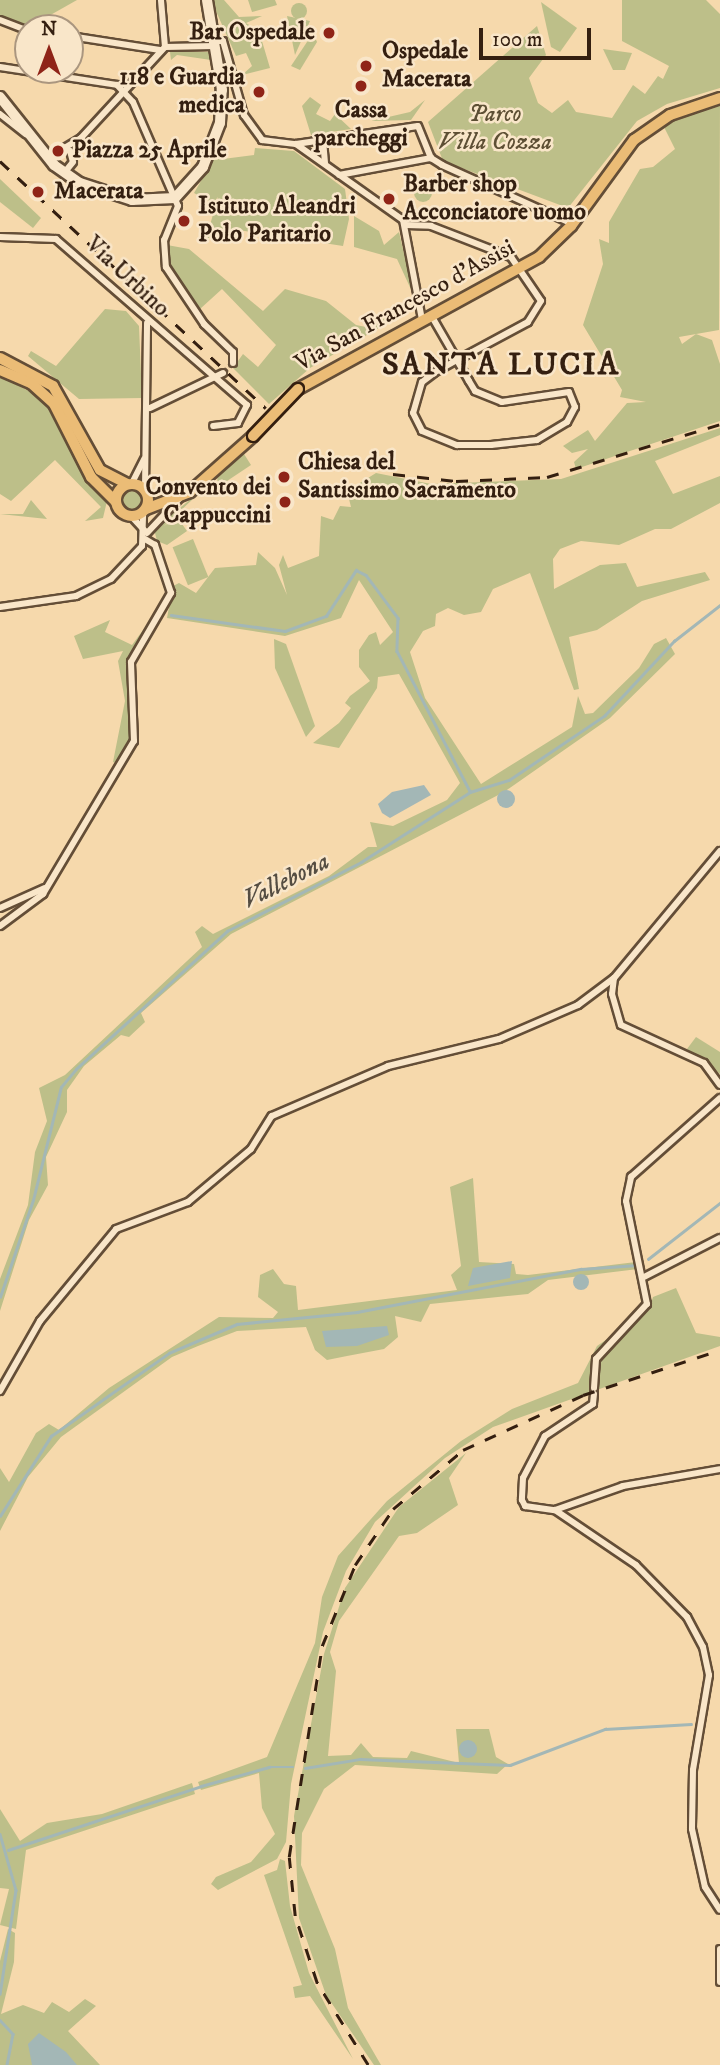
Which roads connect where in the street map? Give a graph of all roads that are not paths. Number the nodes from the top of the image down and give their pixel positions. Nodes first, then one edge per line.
1 (162, 0) edge
2 (207, 0) edge
3 (84, 38) edge
4 (215, 43) junction
5 (163, 48) junction
6 (0, 67) edge
7 (125, 92) junction
8 (720, 96) edge
9 (0, 97) edge
10 (0, 114) edge
11 (33, 136) junction
12 (323, 140) junction
13 (296, 144) junction
14 (66, 147) junction
15 (49, 157) junction
16 (431, 158) junction
17 (327, 166) junction
18 (64, 173) junction
19 (339, 175) junction
20 (175, 198) junction
21 (571, 222) junction
22 (406, 225) junction
23 (0, 237) edge
24 (521, 266) junction
25 (427, 317) junction
26 (147, 323) junction
27 (0, 358) edge
28 (457, 360) junction
29 (233, 363) dead end
30 (0, 370) edge
31 (223, 373) tunnel mouth
32 (215, 378) junction
33 (150, 408) junction
34 (213, 426) dead end
35 (147, 451) junction
36 (129, 484) junction
37 (196, 485) junction
38 (146, 492) junction
39 (180, 498) junction
40 (116, 501) junction
41 (140, 512) junction
42 (146, 536) junction
43 (0, 607) edge
44 (720, 851) edge
45 (47, 887) junction
46 (0, 908) edge
47 (0, 926) edge
48 (614, 978) junction
49 (720, 1085) edge
50 (720, 1098) edge
51 (720, 1238) edge
52 (644, 1277) junction
53 (0, 1391) edge
54 (720, 1469) edge
55 (555, 1510) junction
56 (720, 1910) edge
57 (720, 1949) edge
58 (720, 1982) edge

1 - 5 street
2 - 4 main road
3 - 5 street
4 - 5 street
4 - 13 street
4 - 20 main road
5 - 7 street
6 - 7 street
7 - 14 street
7 - 20 street
8 - 21 main road
9 - 11 main road
10 - 11 street
11 - 15 main road
12 - 13 street
12 - 16 street
12 - 17 street
13 - 17 street
14 - 15 street
14 - 18 street
15 - 18 main road
16 - 19 street
16 - 21 street
17 - 19 street
18 - 20 main road
19 - 22 street
20 - 29 street
21 - 24 main road
21 - 24 main road, Via San Francesco d'Assisi
22 - 24 street
22 - 25 street
23 - 26 street, Via Urbino
24 - 25 main road, Via San Francesco d'Assisi
24 - 28 street
25 - 28 street
25 - 37 main road, Via San Francesco d'Assisi, bridge
26 - 32 street, Via Urbino
26 - 33 street
27 - 36 main road
28 - 28 street
30 - 40 main road
31 - 32 street
32 - 33 street
32 - 34 street, Via Urbino
33 - 35 street
35 - 36 street
35 - 38 street
36 - 38 main road
36 - 40 main road
37 - 38 main road, Via San Francesco d'Assisi
37 - 39 main road, Via San Francesco d'Assisi
38 - 41 main road
39 - 41 main road, Via San Francesco d'Assisi
39 - 42 street, Via San Francesco d'Assisi
40 - 41 main road
41 - 42 street
41 - 42 street
42 - 43 street, Via San Francesco d'Assisi
42 - 45 street
44 - 48 street
45 - 46 street
45 - 47 street
48 - 49 street
48 - 53 street
50 - 52 street
51 - 52 street
52 - 55 street
54 - 55 street
55 - 56 street
57 - 58 street

